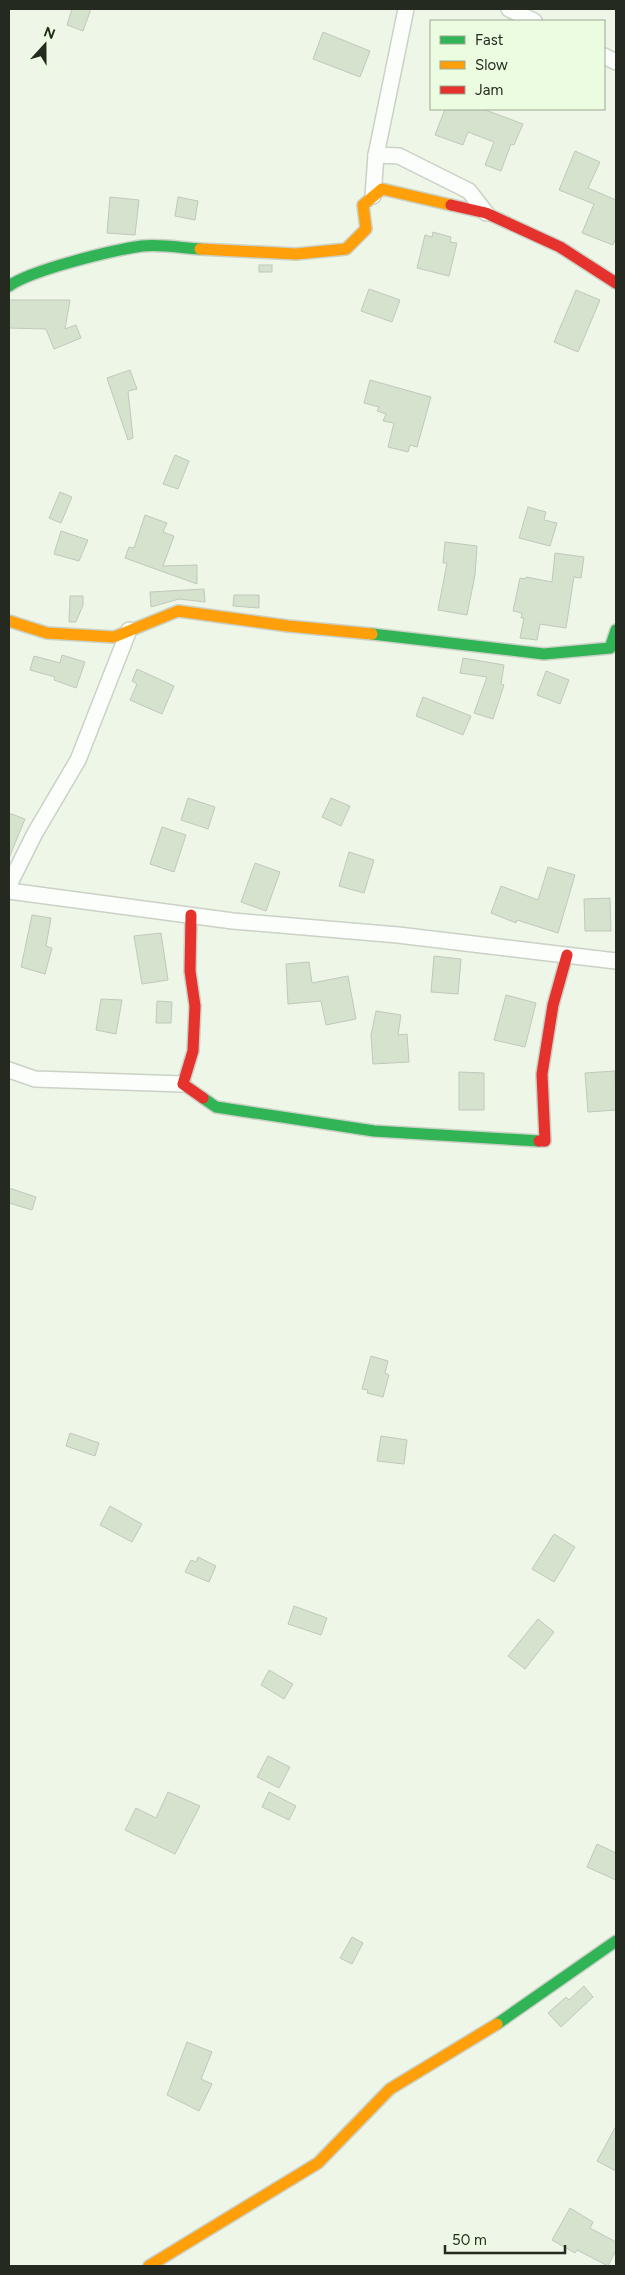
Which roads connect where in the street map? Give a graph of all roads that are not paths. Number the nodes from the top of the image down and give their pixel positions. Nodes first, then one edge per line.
1 (406, 9) edge
2 (509, 9) edge
3 (532, 20) edge
4 (376, 155) junction
5 (374, 196) junction
6 (486, 213) junction
7 (616, 283) edge
8 (9, 286) edge
9 (9, 621) edge
10 (129, 630) junction
11 (616, 630) edge
12 (613, 649) edge
13 (9, 885) edge
14 (9, 891) edge
15 (191, 915) junction
16 (567, 955) junction
17 (616, 961) edge
18 (9, 1070) edge
19 (183, 1084) junction
20 (616, 1941) edge
21 (150, 2266) edge

1 - 4 street
2 - 3 street
4 - 5 street
4 - 6 street
5 - 6 street
5 - 8 street
6 - 7 street
9 - 10 street
10 - 12 street
10 - 13 street
11 - 12 street
14 - 15 street
15 - 16 street
15 - 19 street
16 - 17 street
16 - 19 street
18 - 19 street
20 - 21 street

